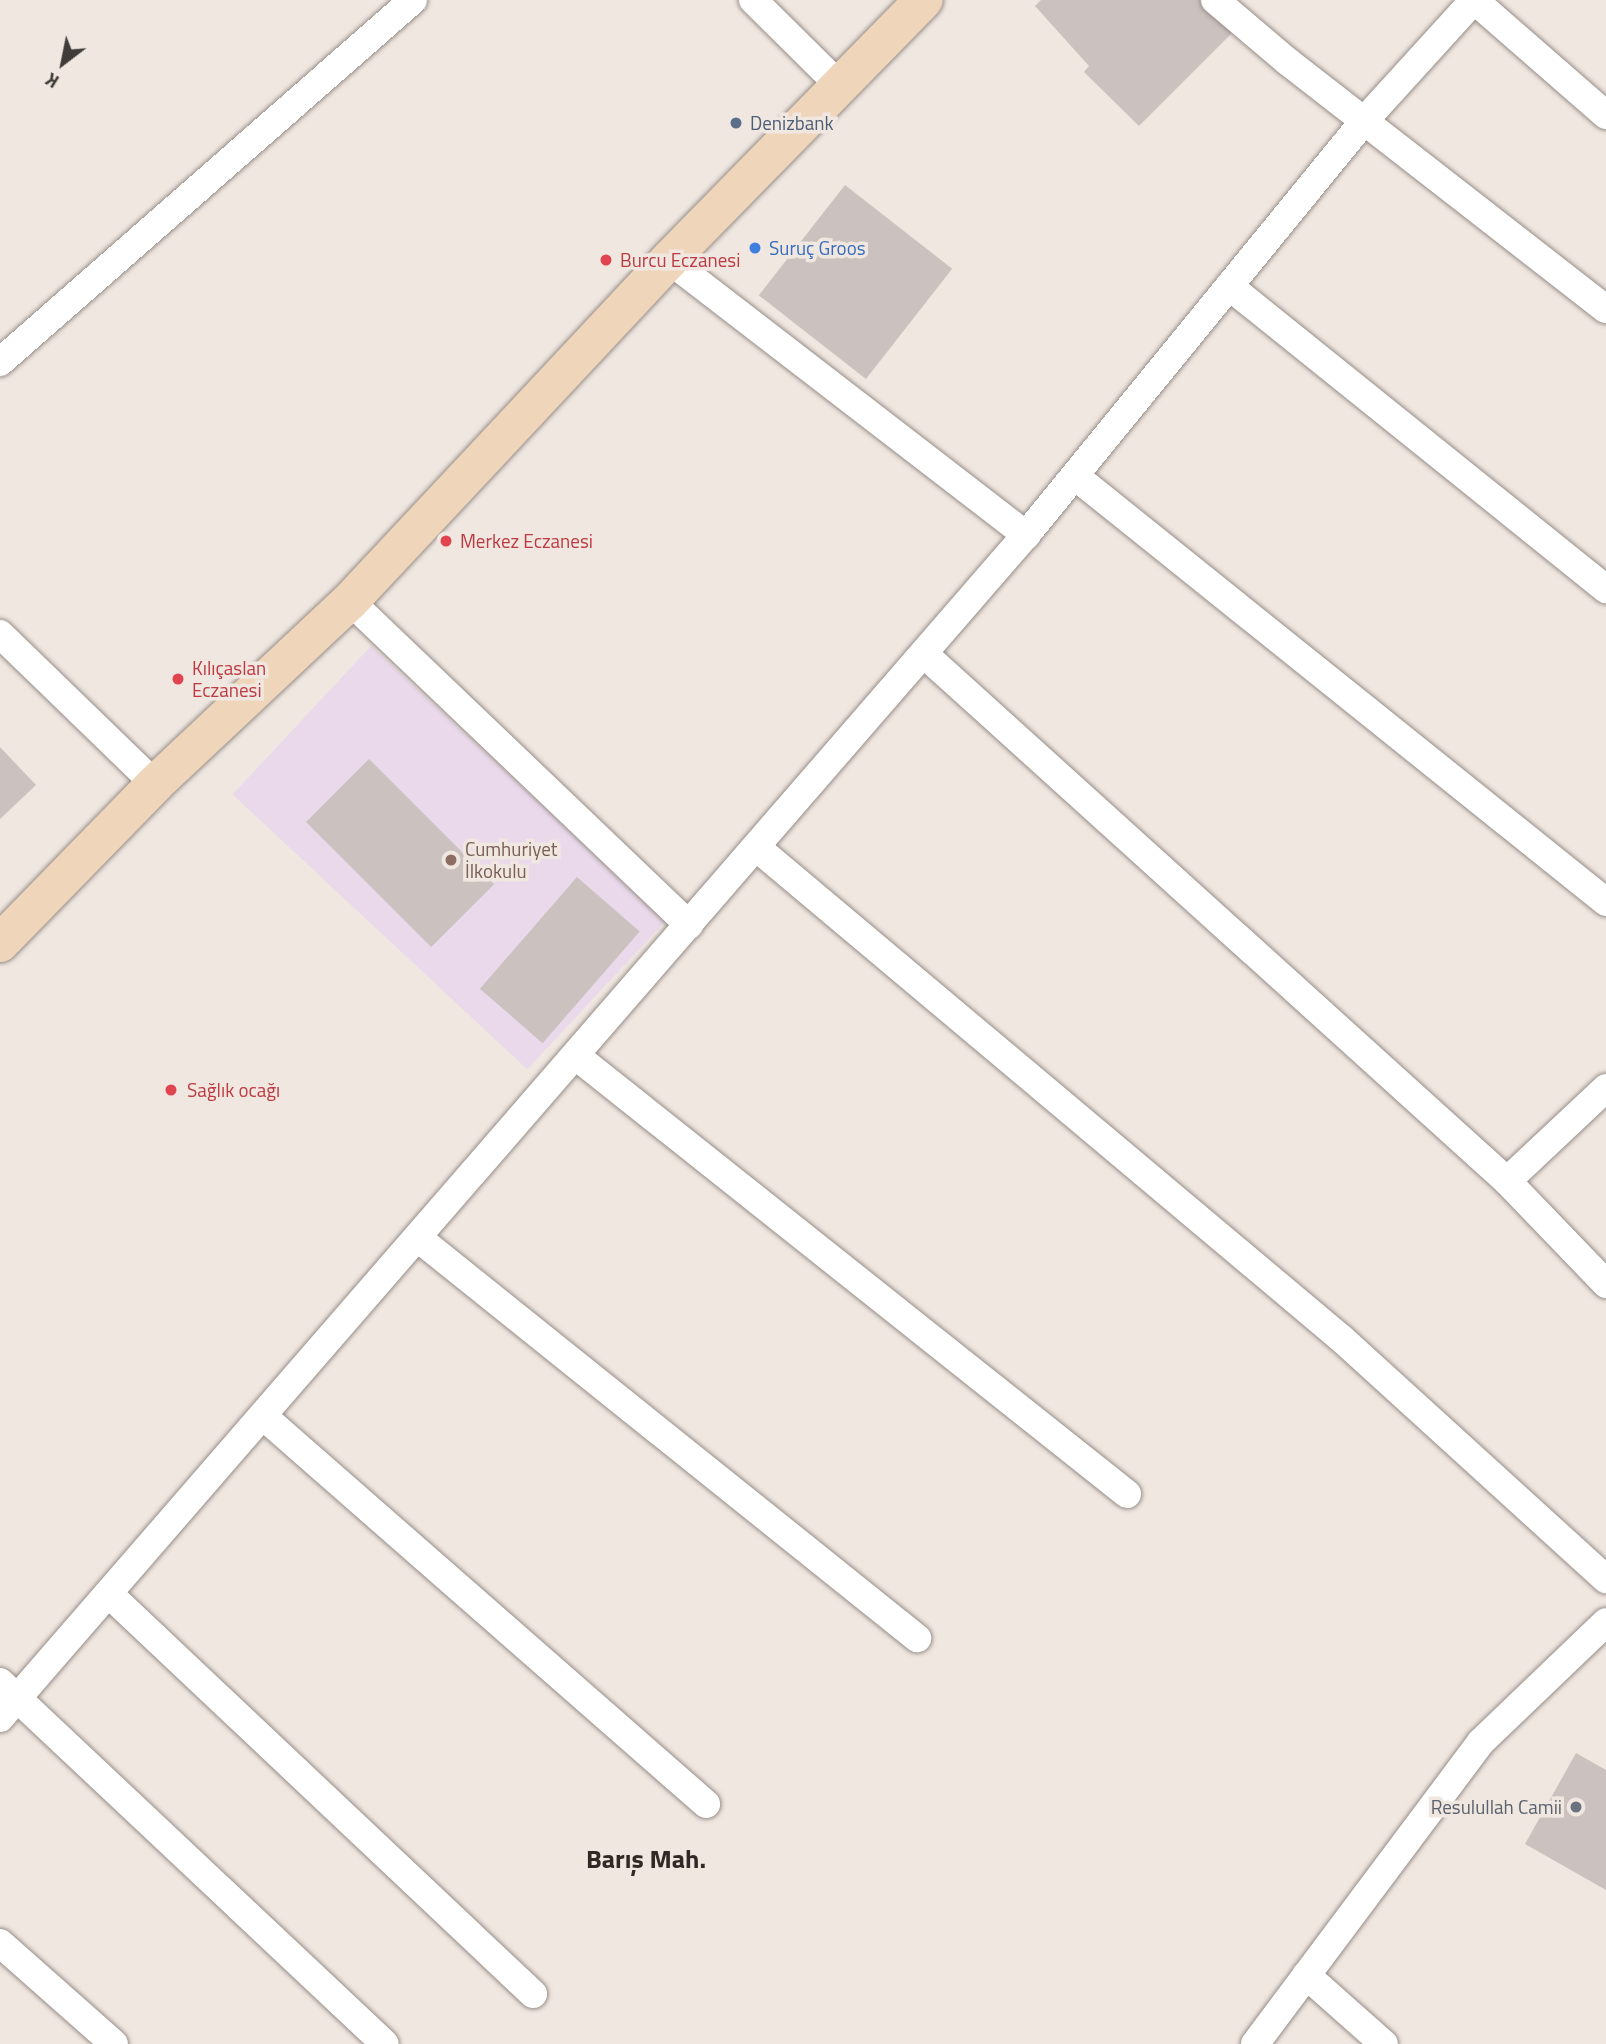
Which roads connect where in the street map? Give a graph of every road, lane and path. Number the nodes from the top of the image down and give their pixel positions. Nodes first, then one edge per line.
1 (413, 0) edge
2 (754, 0) edge
3 (924, 0) edge
4 (1215, 0) edge
5 (840, 86) junction
6 (1606, 115) edge
7 (1364, 121) junction
8 (669, 260) junction
9 (1230, 286) junction
10 (1606, 309) edge
11 (0, 362) edge
12 (1075, 475) junction
13 (1026, 535) junction
14 (1606, 589) edge
15 (350, 601) junction
16 (0, 634) edge
17 (924, 654) junction
18 (155, 784) junction
19 (756, 847) junction
20 (1606, 902) edge
21 (689, 925) junction
22 (0, 943) edge
23 (576, 1056) junction
24 (1606, 1088) edge
25 (1507, 1181) junction
26 (418, 1238) junction
27 (1606, 1284) edge
28 (264, 1416) junction
29 (1127, 1494) dead end
30 (1606, 1579) edge
31 (109, 1594) junction
32 (1606, 1622) edge
33 (917, 1639) dead end
34 (6, 1701) edge
35 (706, 1804) dead end
36 (0, 1943) edge
37 (1306, 1975) junction
38 (533, 1994) dead end
39 (114, 2044) edge
40 (385, 2044) edge
41 (1255, 2044) edge
42 (1384, 2044) edge

1 - 11 street
2 - 5 street
3 - 5 main road
4 - 7 street
5 - 8 main road
6 - 7 street
7 - 9 street
7 - 10 street
8 - 13 street
8 - 15 main road
9 - 12 street
9 - 14 street
12 - 13 street
12 - 20 street
13 - 17 street
15 - 18 main road
15 - 21 street
16 - 18 street
17 - 19 street
17 - 25 street
18 - 22 main road
19 - 21 street
19 - 30 street
21 - 23 street
23 - 26 street
23 - 29 street
24 - 25 street
25 - 27 street
26 - 28 street
26 - 33 street
28 - 31 street
28 - 35 street
31 - 34 street
31 - 38 street
32 - 37 street
34 - 40 street
36 - 39 street
37 - 41 street
37 - 42 street

